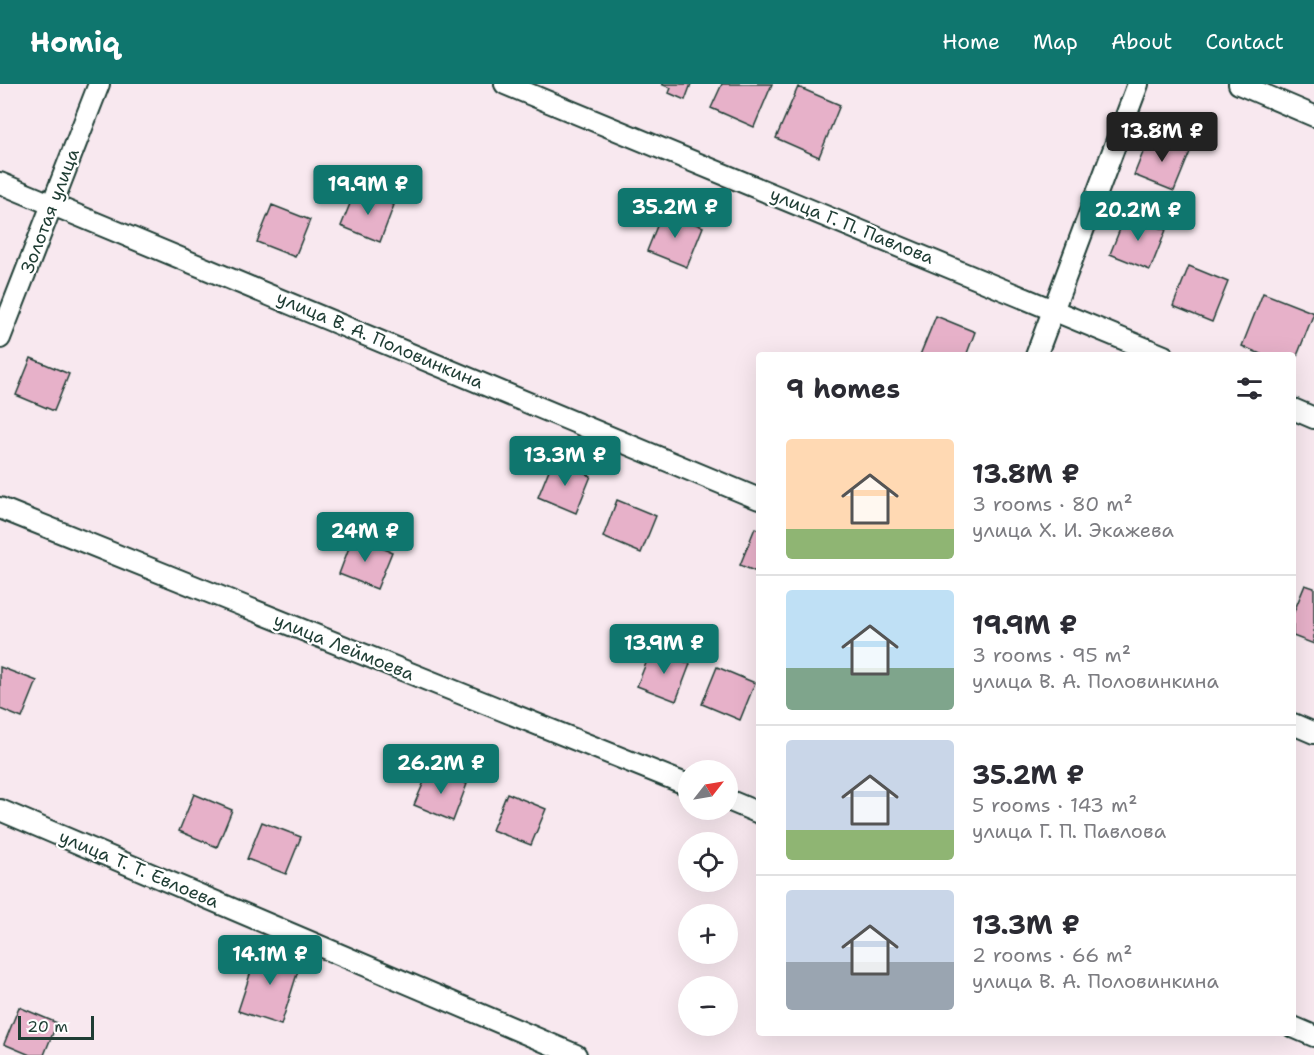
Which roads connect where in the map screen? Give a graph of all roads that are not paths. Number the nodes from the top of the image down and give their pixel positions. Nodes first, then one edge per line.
1 (99, 84) edge
2 (506, 84) edge
3 (1138, 84) edge
4 (1239, 84) edge
5 (1314, 116) edge
6 (0, 183) edge
7 (54, 204) junction
8 (1053, 309) junction
9 (0, 338) edge
10 (1037, 352) edge
11 (1155, 352) edge
12 (1296, 410) edge
13 (1314, 418) edge
14 (756, 498) edge
15 (0, 508) edge
16 (1296, 725) edge
17 (1314, 733) edge
18 (678, 781) edge
19 (738, 804) edge
20 (0, 810) edge
21 (756, 812) edge
22 (1296, 1028) edge
23 (1314, 1036) edge
24 (576, 1055) edge

1 - 7 street, Золотая улица
2 - 8 street, улица Г. П. Павлова
3 - 8 street
4 - 5 street
6 - 7 street, улица В. А. Половинкина
7 - 9 street, Золотая улица
7 - 14 street, улица В. А. Половинкина
8 - 10 street
8 - 11 street, улица Г. П. Павлова
12 - 13 street
15 - 18 street, улица Леймоева
16 - 17 street
19 - 21 street
20 - 24 street, улица Т. Т. Евлоева
22 - 23 street

